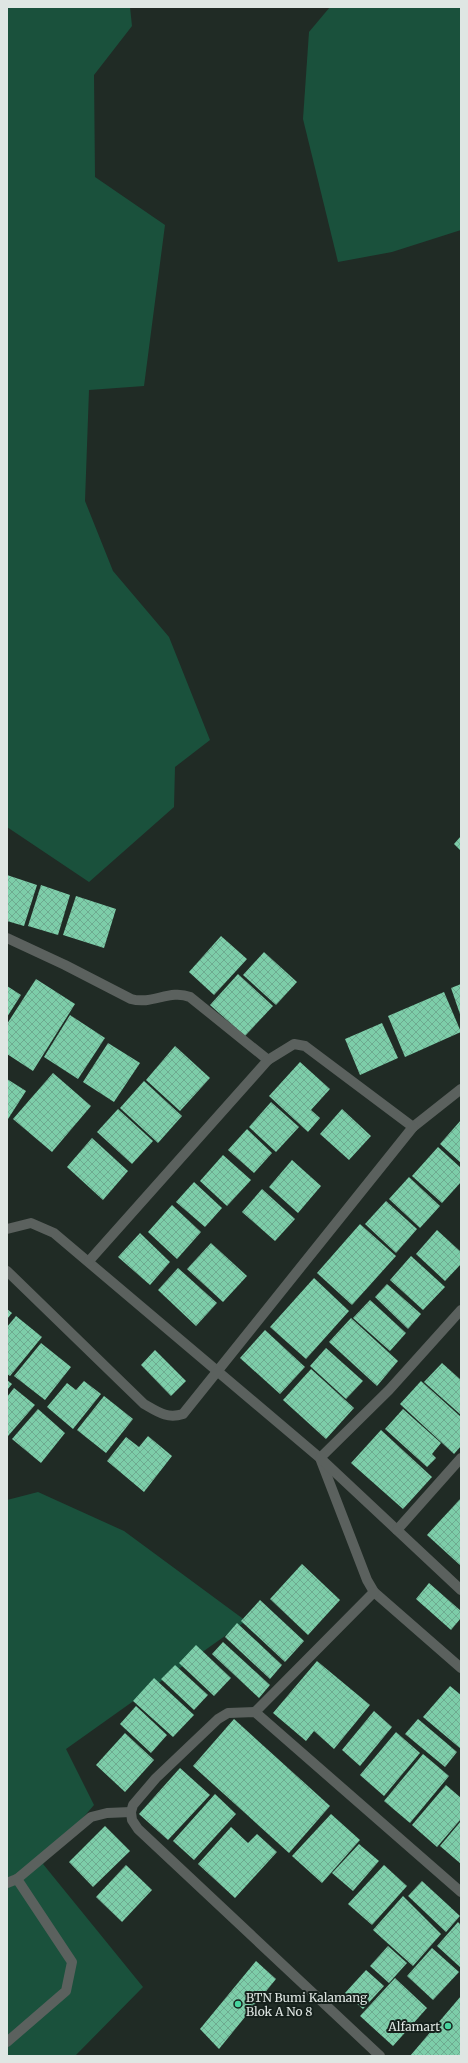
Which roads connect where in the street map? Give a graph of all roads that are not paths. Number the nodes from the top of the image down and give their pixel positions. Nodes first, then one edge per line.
1 (7, 938) edge
2 (268, 1060) junction
3 (461, 1089) edge
4 (413, 1127) junction
5 (9, 1225) edge
6 (89, 1261) junction
7 (7, 1272) edge
8 (461, 1310) edge
9 (217, 1370) junction
10 (320, 1458) junction
11 (461, 1458) edge
12 (397, 1530) junction
13 (461, 1590) edge
14 (374, 1592) junction
15 (461, 1668) edge
16 (255, 1712) junction
17 (131, 1812) junction
18 (17, 1879) junction
19 (7, 1883) edge
20 (461, 1892) edge
21 (7, 2042) edge
22 (380, 2056) edge

1 - 2 street
2 - 4 street
2 - 6 street
3 - 4 street
4 - 9 street
5 - 6 street
6 - 9 street
7 - 9 street
8 - 10 street
9 - 10 street
10 - 12 street
10 - 14 street
11 - 12 street
12 - 13 street
14 - 15 street
14 - 16 street
16 - 17 street
16 - 20 street
17 - 18 street
17 - 22 street
18 - 19 street
18 - 21 street

